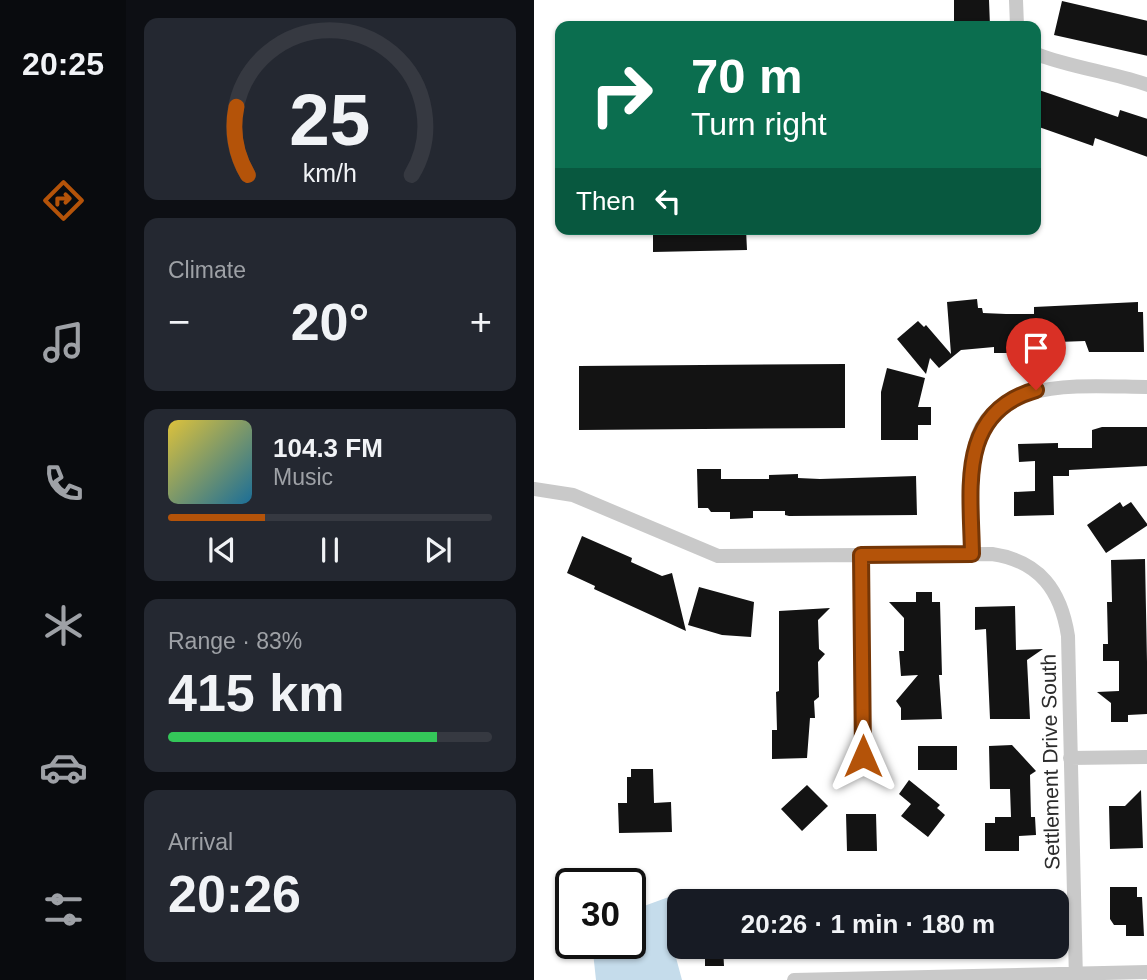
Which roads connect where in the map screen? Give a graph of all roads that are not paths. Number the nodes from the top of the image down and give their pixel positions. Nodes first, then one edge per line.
1 (1016, 0) edge
2 (1017, 21) edge
3 (1041, 56) edge
4 (1147, 85) edge
5 (1147, 387) edge
6 (534, 489) edge
7 (972, 554) junction
8 (861, 555) junction
9 (863, 756) dead end
10 (1147, 757) edge
11 (1070, 758) junction
12 (1147, 972) edge
13 (1076, 976) edge
14 (794, 980) edge

1 - 2 street
3 - 4 street
5 - 7 street
6 - 8 street
7 - 8 street
7 - 11 street, Settlement Drive South
8 - 9 street
10 - 11 street
11 - 13 street, Settlement Drive South
12 - 13 street
13 - 14 street

